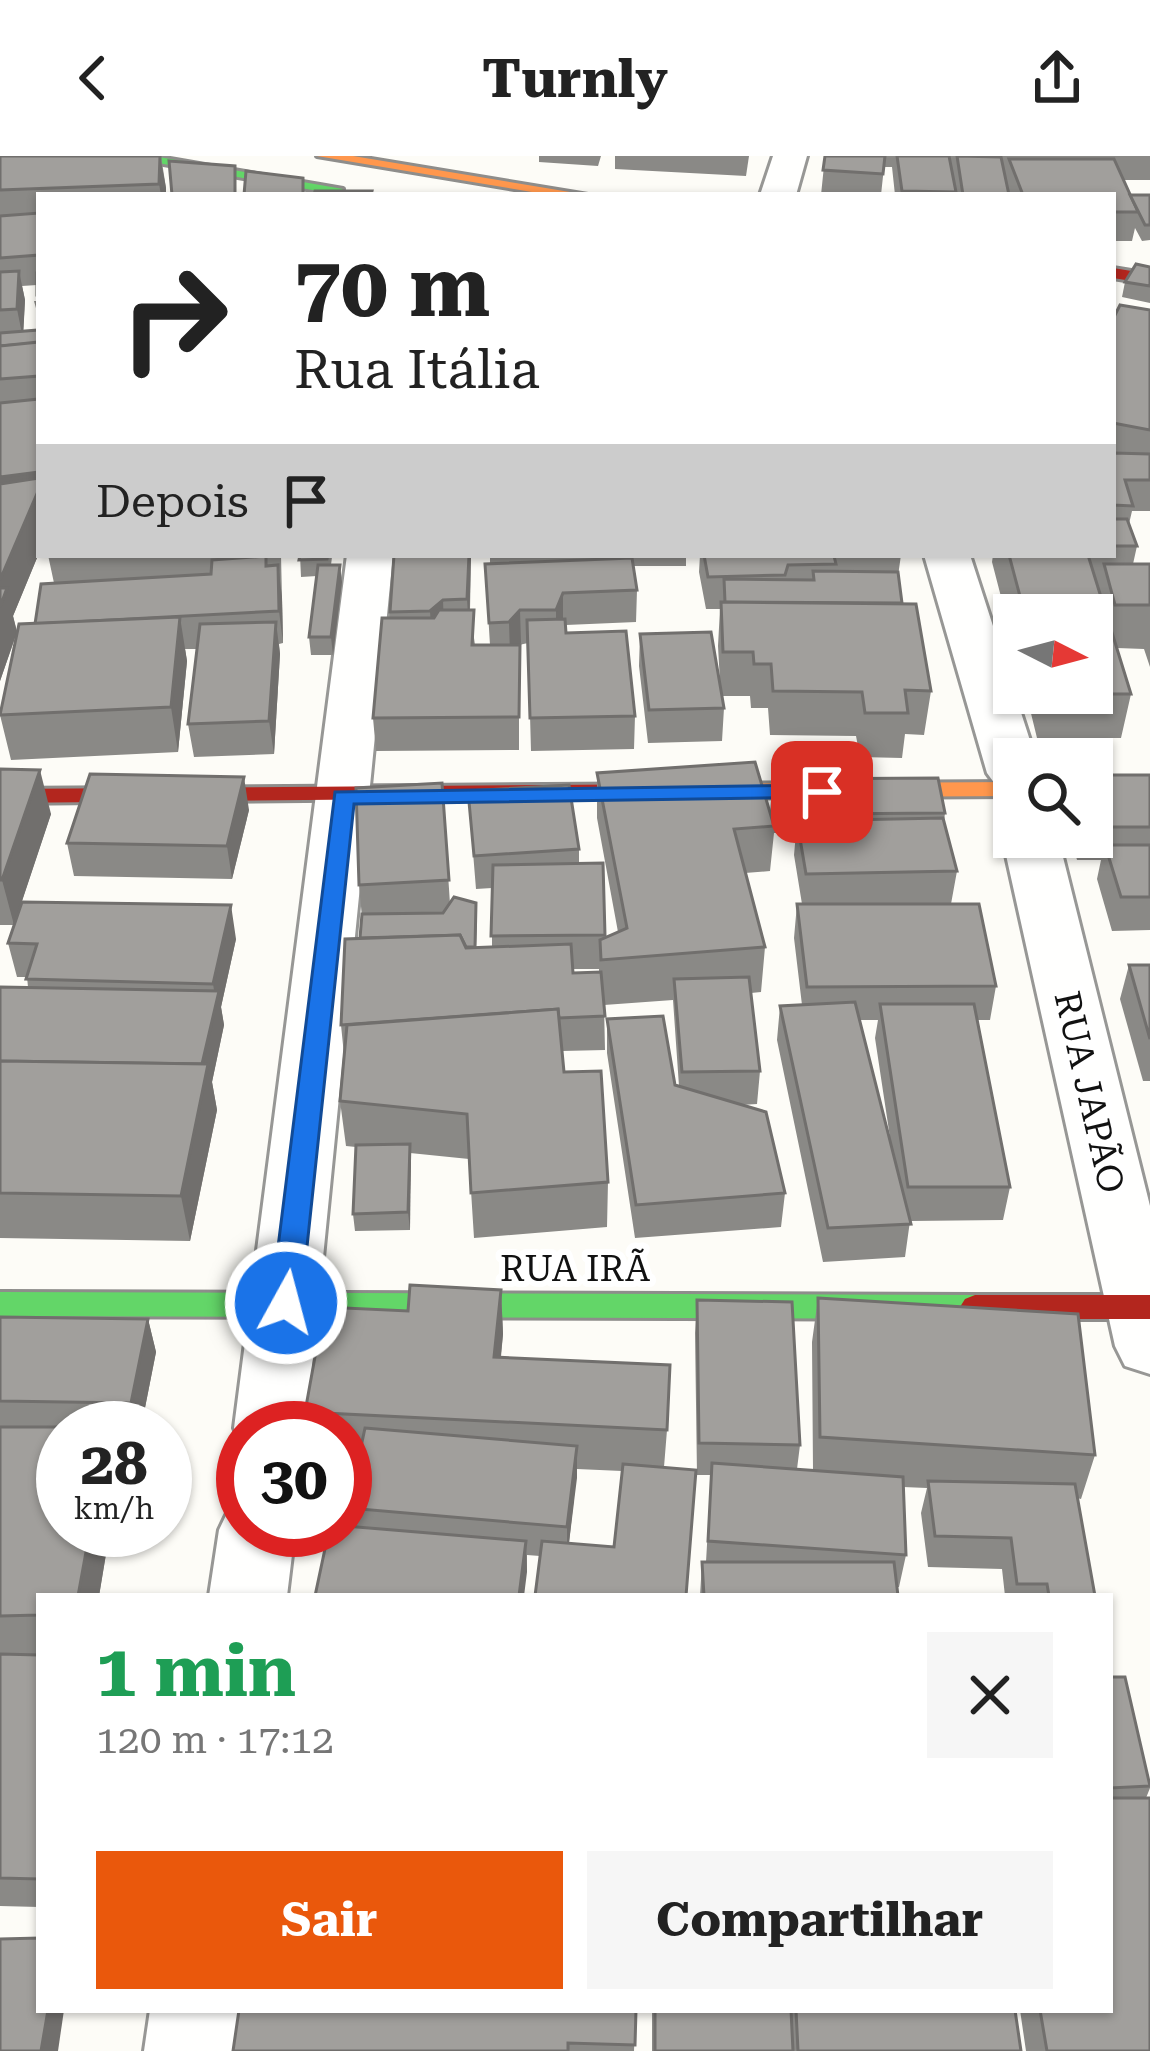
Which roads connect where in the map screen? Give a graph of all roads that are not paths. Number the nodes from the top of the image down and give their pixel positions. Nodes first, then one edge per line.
1 (125, 156) edge
2 (790, 156) edge
3 (345, 166) edge
4 (556, 192) edge
5 (779, 192) edge
6 (1116, 273) edge
7 (1150, 279) edge
8 (370, 558) edge
9 (948, 558) edge
10 (1003, 738) edge
11 (993, 789) edge
12 (0, 796) edge
13 (343, 797) junction
14 (1035, 858) edge
15 (286, 1303) junction
16 (0, 1304) edge
17 (1147, 1320) edge
18 (273, 1401) edge
19 (253, 1557) edge
20 (248, 1593) edge
21 (195, 2013) edge
22 (190, 2051) edge

1 - 3 street
2 - 5 street
3 - 4 street
6 - 7 street
8 - 13 street
9 - 10 street
11 - 13 street
12 - 13 street
13 - 15 street
14 - 17 street, RUA JAPÃO
15 - 16 street, RUA IRÃ
15 - 17 street, RUA IRÃ
15 - 18 street
19 - 20 street
21 - 22 street

